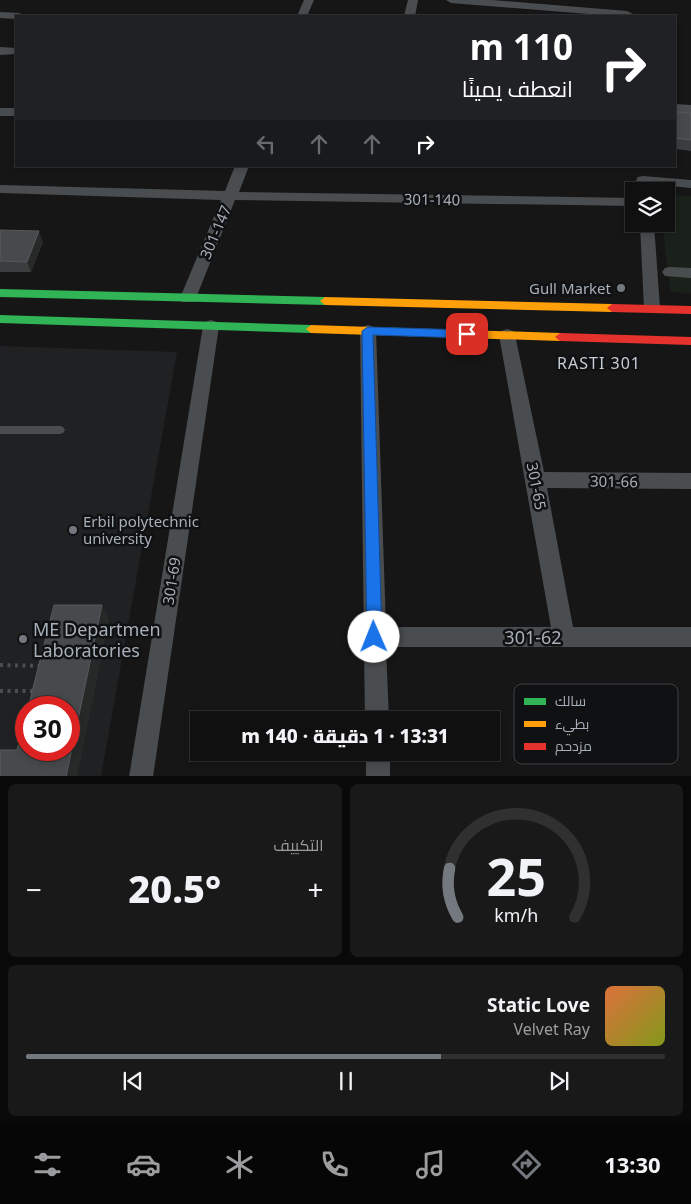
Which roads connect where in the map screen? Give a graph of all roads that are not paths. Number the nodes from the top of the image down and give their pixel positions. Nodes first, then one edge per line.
1 (309, 0) edge
2 (413, 0) edge
3 (451, 0) edge
4 (625, 0) edge
5 (520, 11) edge
6 (0, 15) edge
7 (302, 15) edge
8 (410, 15) edge
9 (627, 15) edge
10 (15, 16) edge
11 (0, 51) edge
12 (15, 52) edge
13 (676, 108) edge
14 (691, 109) edge
15 (0, 112) edge
16 (15, 112) edge
17 (242, 167) edge
18 (643, 179) edge
19 (691, 184) edge
20 (0, 189) edge
21 (230, 196) junction
22 (625, 202) edge
23 (647, 232) edge
24 (670, 272) dead end
25 (691, 273) edge
26 (0, 293) edge
27 (188, 298) junction
28 (652, 308) junction
29 (691, 310) edge
30 (0, 319) edge
31 (212, 326) junction
32 (368, 331) junction
33 (507, 335) junction
34 (691, 341) edge
35 (0, 430) edge
36 (60, 430) dead end
37 (536, 480) junction
38 (691, 482) edge
39 (374, 637) junction
40 (564, 637) junction
41 (690, 642) edge
42 (377, 711) edge
43 (378, 761) edge
44 (141, 776) edge
45 (378, 776) edge

1 - 7 street
2 - 8 street
3 - 5 street
4 - 9 street
5 - 9 street
6 - 10 street
11 - 12 street
13 - 14 street
15 - 16 street
17 - 21 street, 301-147
18 - 19 street
20 - 21 street, 301-140
21 - 22 street, 301-140
21 - 27 street, 301-147
23 - 28 street
24 - 25 street
26 - 27 main road
27 - 28 main road
28 - 29 main road
30 - 31 main road
31 - 32 main road
31 - 44 street, 301-69
32 - 33 main road
32 - 39 street
33 - 34 main road
33 - 37 street, 301-65
35 - 36 lane
37 - 38 street, 301-66
37 - 40 street, 301-65
39 - 40 street, 301-62
39 - 42 street
40 - 41 street, 301-62
43 - 45 street

